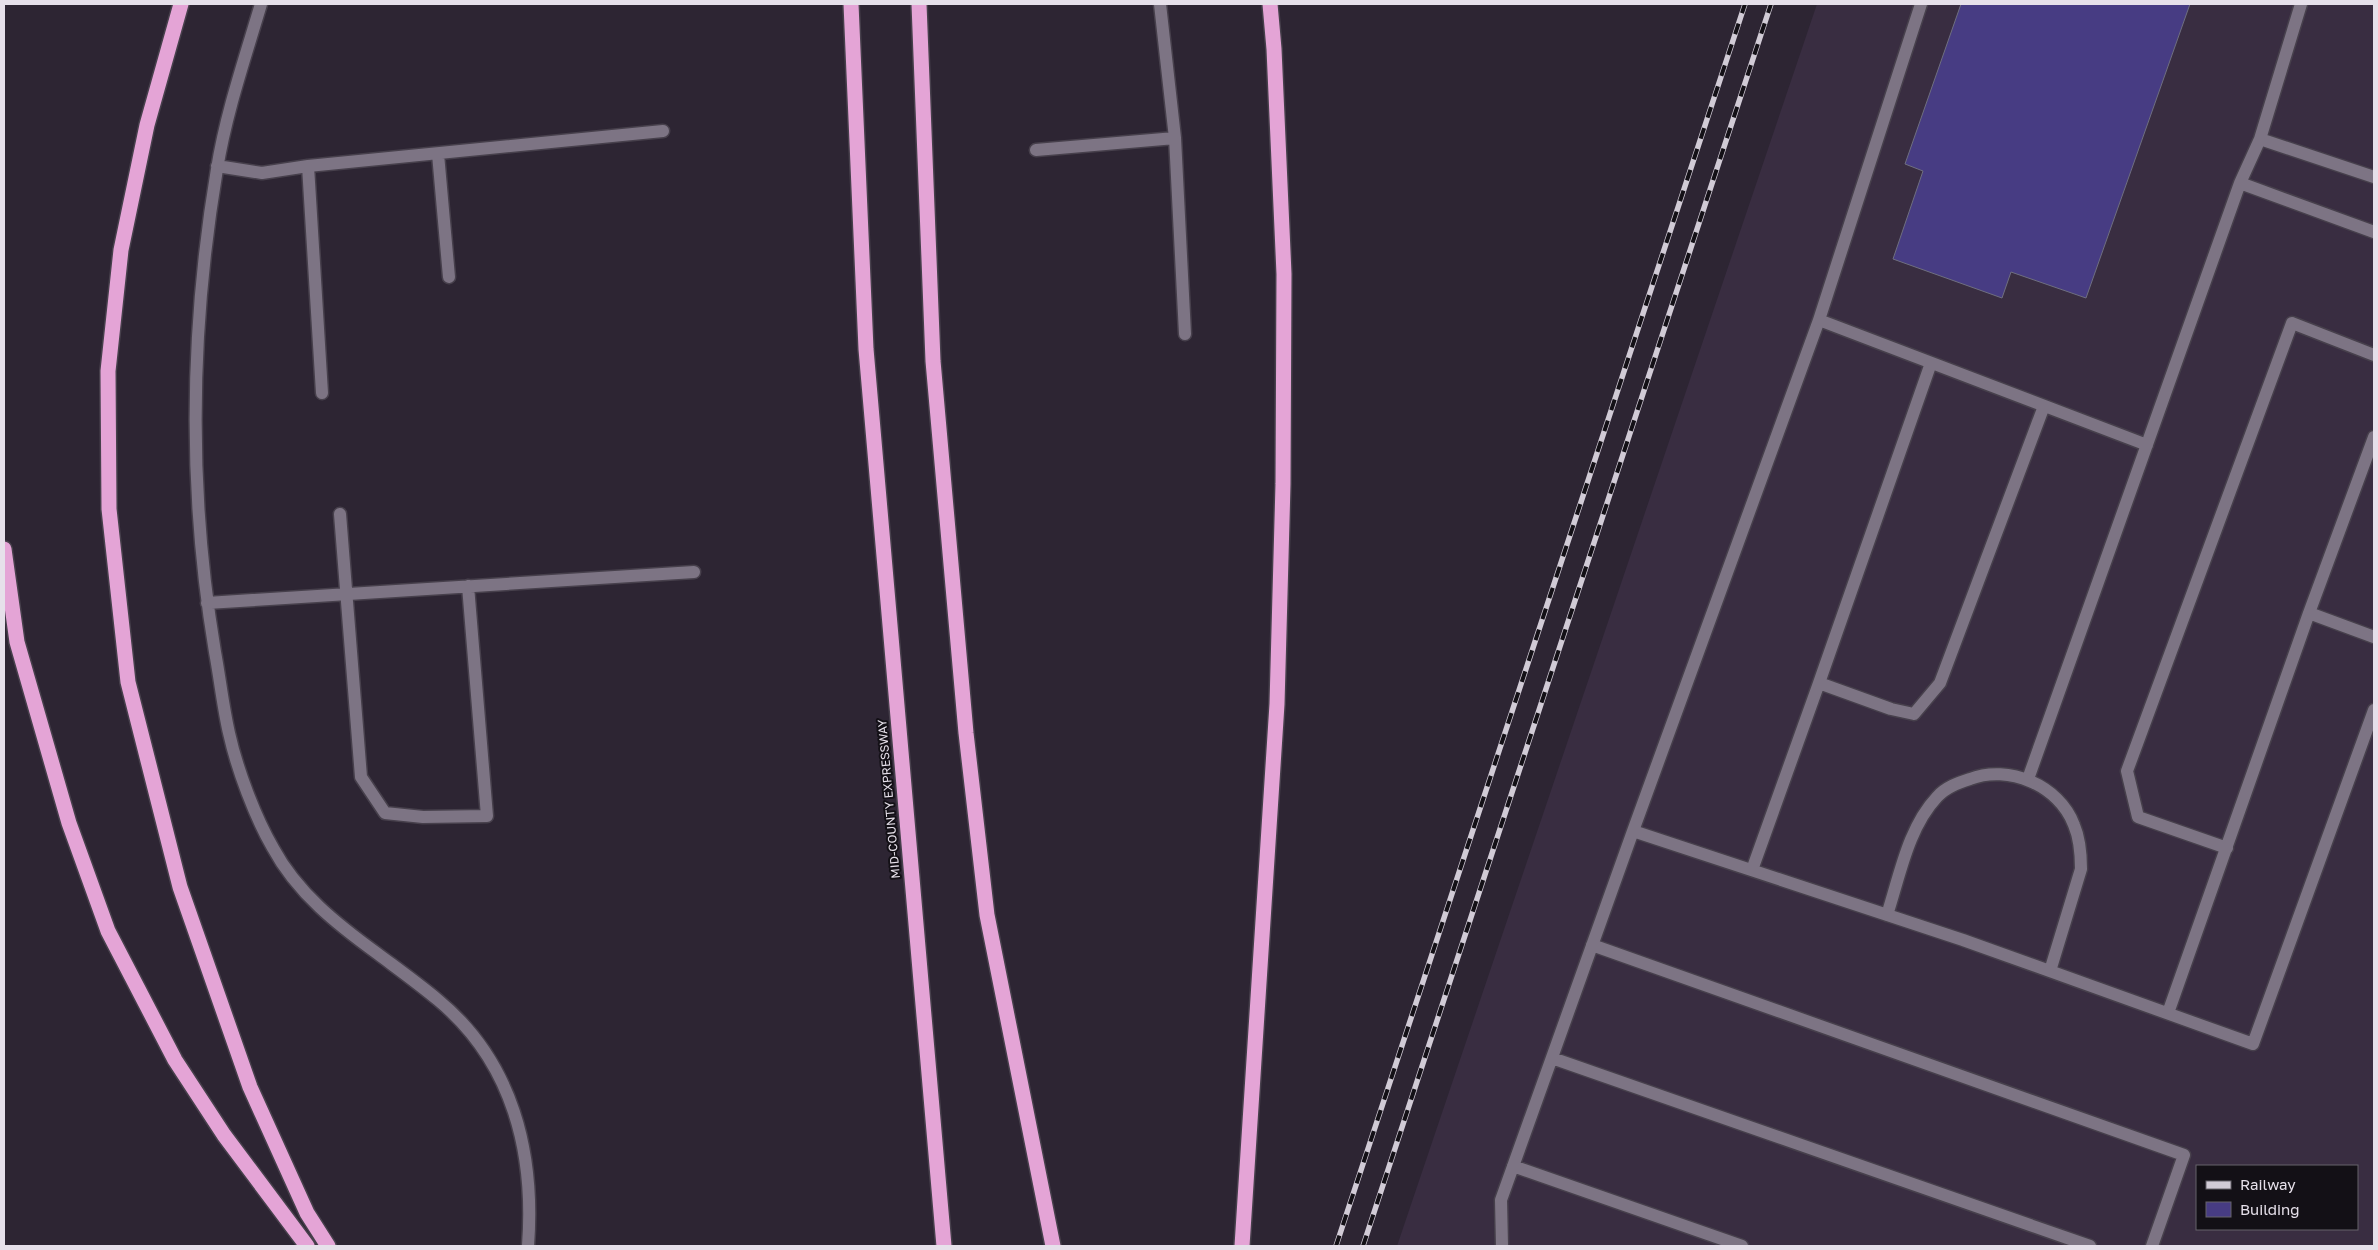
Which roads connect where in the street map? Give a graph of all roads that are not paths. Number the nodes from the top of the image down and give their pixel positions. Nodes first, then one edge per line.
1 (181, 4) edge
2 (261, 4) edge
3 (851, 4) edge
4 (919, 4) edge
5 (1160, 4) edge
6 (1270, 4) edge
7 (1922, 4) edge
8 (2300, 4) edge
9 (663, 132) dead end
10 (1175, 138) junction
11 (2260, 139) junction
12 (1036, 150) dead end
13 (438, 154) junction
14 (217, 166) junction
15 (308, 166) junction
16 (2374, 177) edge
17 (2240, 183) junction
18 (2374, 232) edge
19 (449, 276) dead end
20 (1819, 320) junction
21 (1185, 334) dead end
22 (2374, 354) edge
23 (1931, 363) junction
24 (322, 393) dead end
25 (2044, 406) junction
26 (2374, 436) edge
27 (2147, 445) junction
28 (340, 514) dead end
29 (4, 549) edge
30 (694, 572) dead end
31 (468, 586) junction
32 (347, 594) junction
33 (207, 603) junction
34 (2309, 613) junction
35 (2374, 637) edge
36 (1819, 683) junction
37 (2374, 710) edge
38 (2028, 779) junction
39 (1633, 831) junction
40 (2227, 848) junction
41 (1752, 870) junction
42 (1887, 915) junction
43 (1592, 945) junction
44 (2050, 971) junction
45 (2168, 1013) junction
46 (1552, 1058) junction
47 (1513, 1166) junction
48 (307, 1246) edge
49 (328, 1246) edge
50 (528, 1246) edge
51 (944, 1246) edge
52 (1053, 1246) edge
53 (1242, 1246) edge
54 (1502, 1246) edge
55 (1742, 1246) edge
56 (2090, 1246) edge
57 (2152, 1246) edge

1 - 49 highway
2 - 14 lane
3 - 51 highway, MID-COUNTY EXPRESSWAY
4 - 52 highway
5 - 10 lane
6 - 53 highway
7 - 20 lane
8 - 11 lane
9 - 13 lane
10 - 12 lane
10 - 21 lane
11 - 16 lane
11 - 17 lane
13 - 15 lane
13 - 19 lane
14 - 15 lane
14 - 33 lane
15 - 24 lane
17 - 18 lane
17 - 27 lane
20 - 23 lane
20 - 39 lane
22 - 40 lane
23 - 25 lane
23 - 36 lane
25 - 27 lane
25 - 36 lane
26 - 34 lane
27 - 38 lane
28 - 32 lane
29 - 48 highway
30 - 31 lane
31 - 32 lane
31 - 32 lane
32 - 33 lane
33 - 50 lane
34 - 35 lane
34 - 40 lane
36 - 41 lane
37 - 45 lane
38 - 42 lane
38 - 44 lane
39 - 41 lane
39 - 43 lane
40 - 45 lane
41 - 42 lane
42 - 44 lane
43 - 46 lane
43 - 57 lane
44 - 45 lane
46 - 47 lane
46 - 56 lane
47 - 54 lane
47 - 55 lane

